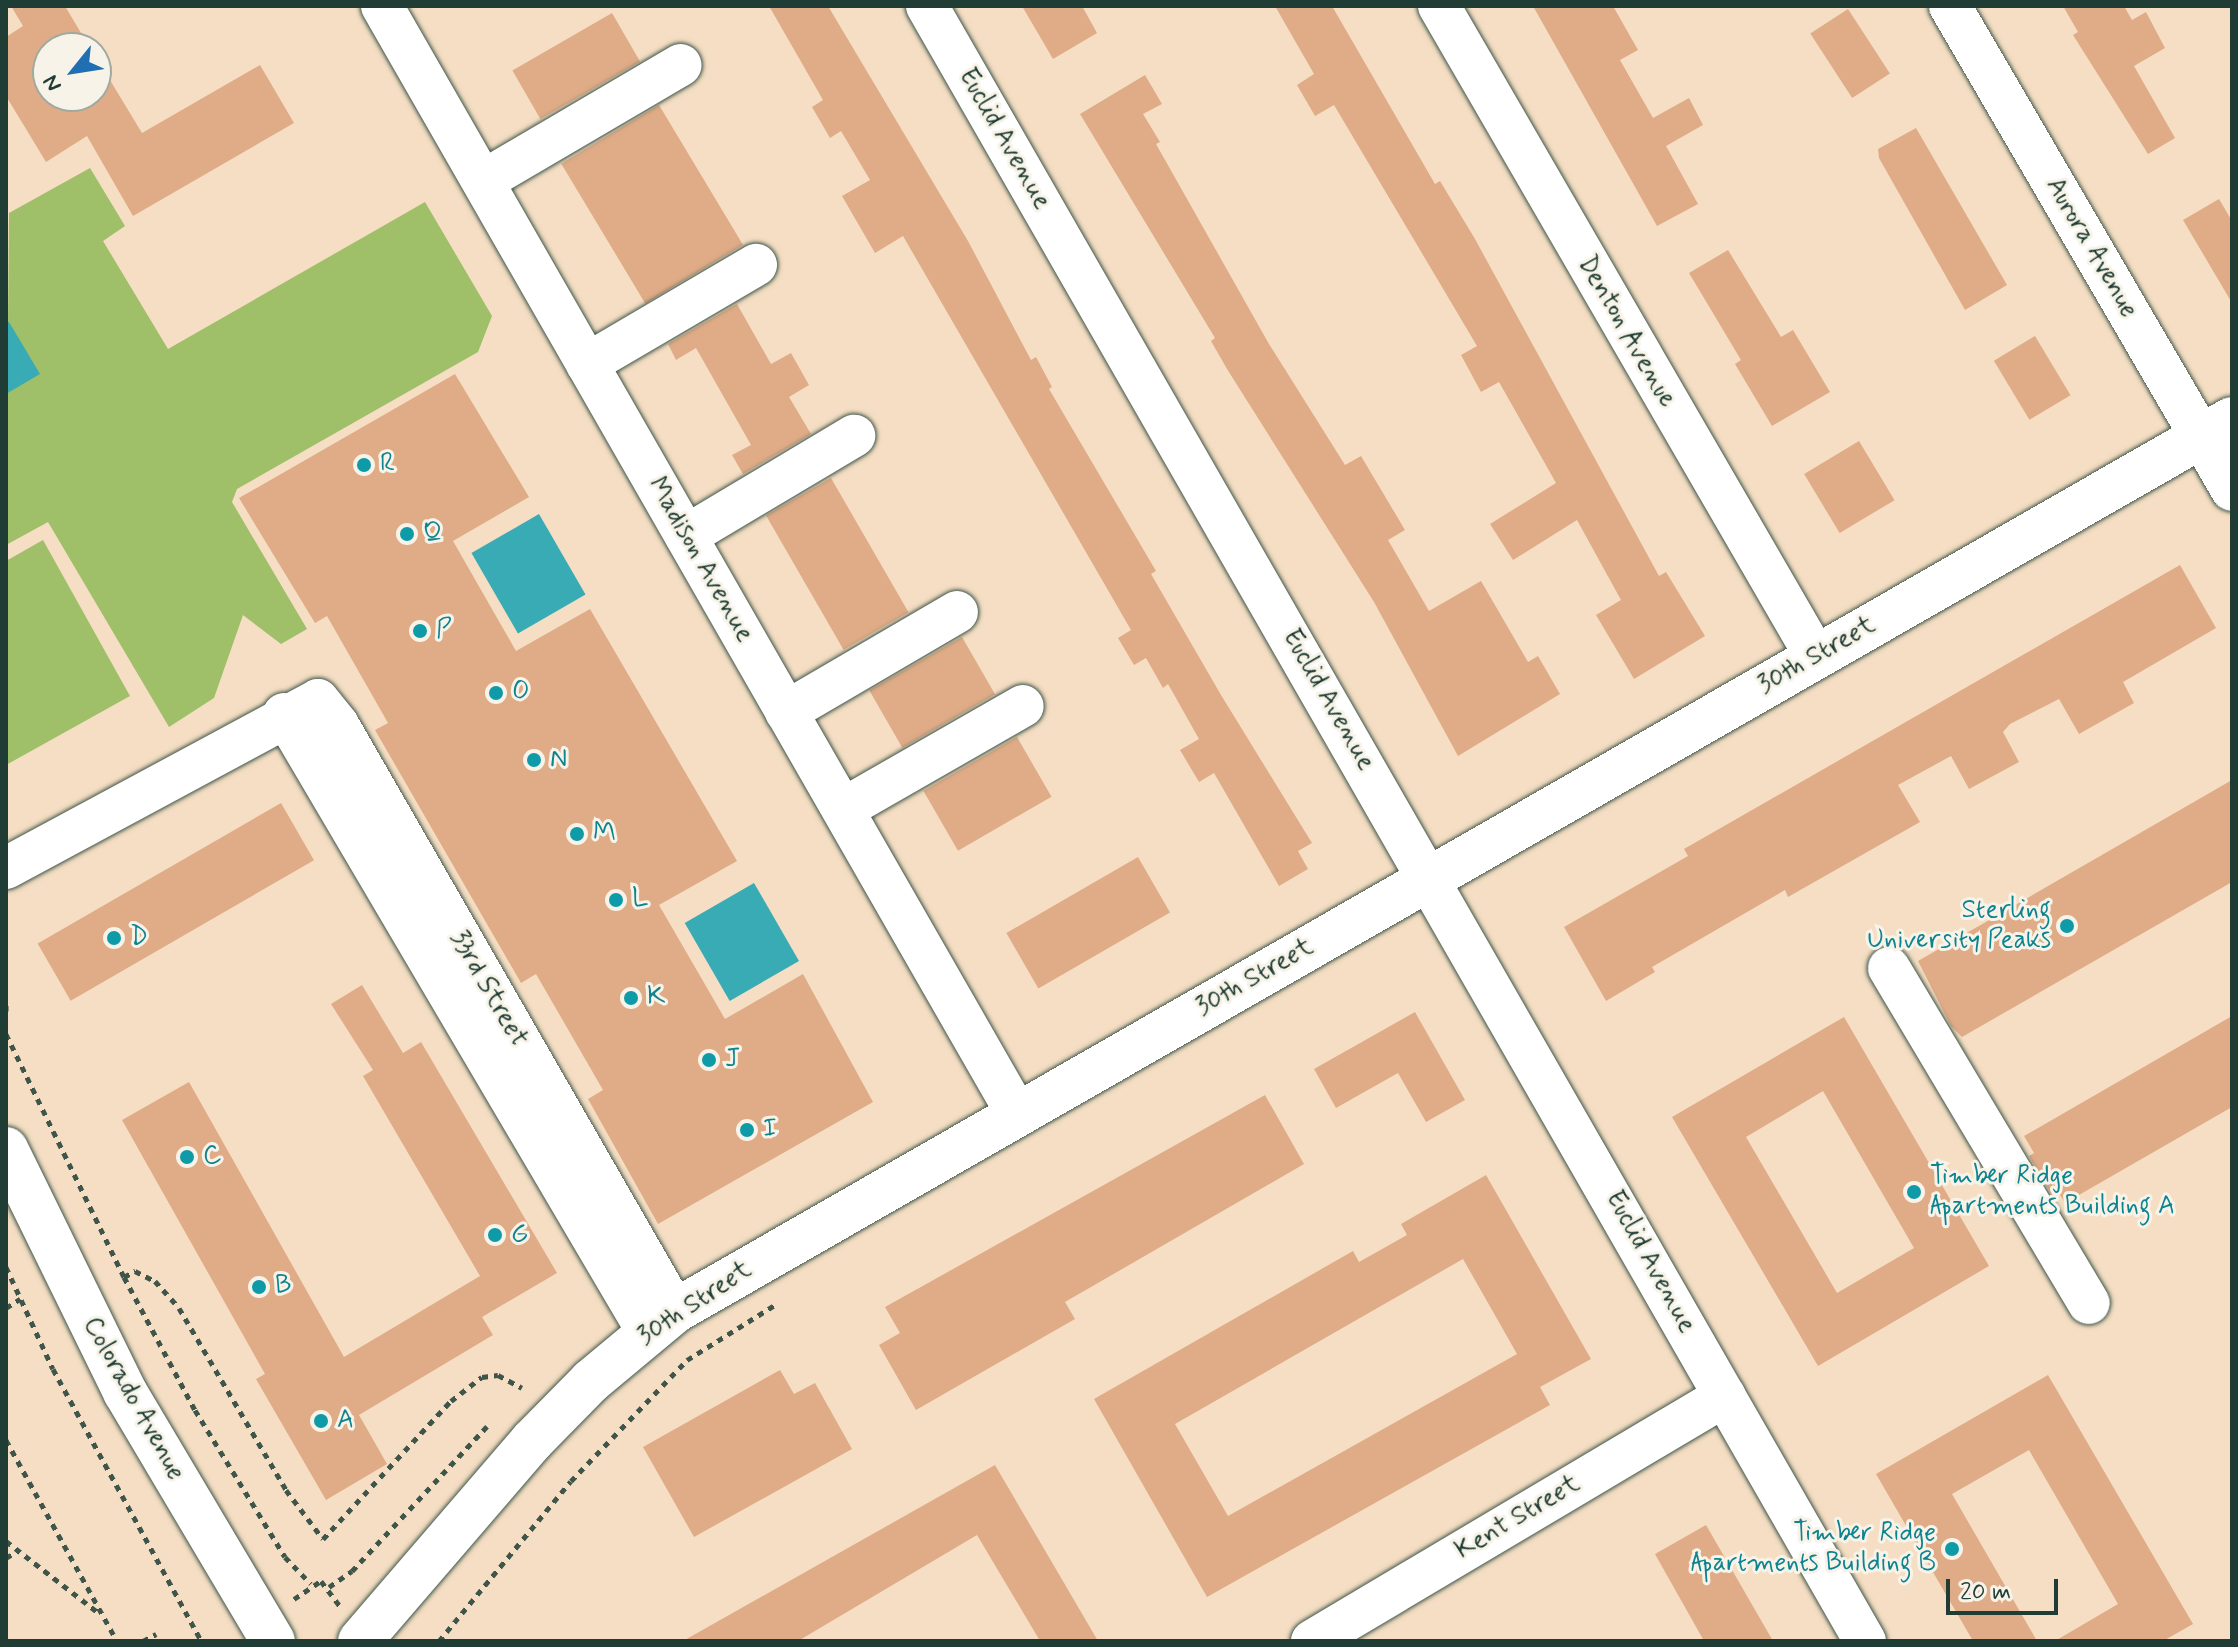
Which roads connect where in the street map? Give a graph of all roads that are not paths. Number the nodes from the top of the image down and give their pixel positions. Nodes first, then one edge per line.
1 (382, 6) edge
2 (927, 6) edge
3 (1439, 6) edge
4 (1950, 6) edge
5 (681, 65) dead end
6 (483, 181) junction
7 (756, 265) dead end
8 (587, 364) junction
9 (2217, 428) edge
10 (854, 436) dead end
11 (2232, 490) edge
12 (686, 536) junction
13 (957, 612) dead end
14 (1816, 657) junction
15 (1023, 706) dead end
16 (786, 712) junction
17 (843, 809) junction
18 (6, 868) edge
19 (1430, 877) junction
20 (1889, 968) dead end
21 (1017, 1114) junction
22 (6, 1149) edge
23 (2089, 1303) dead end
24 (661, 1321) junction
25 (1725, 1396) junction
26 (1322, 1638) edge
27 (273, 1641) edge
28 (360, 1641) edge
29 (1865, 1641) edge

1 - 6 street, Madison Avenue
2 - 19 street, Euclid Avenue
3 - 14 street, Denton Avenue
4 - 9 street, Aurora Avenue
5 - 6 street
6 - 8 street, Madison Avenue
7 - 8 street
8 - 12 street, Madison Avenue
9 - 11 street, Aurora Avenue
9 - 14 main road, 30th Street
10 - 12 street
12 - 16 street, Madison Avenue
13 - 16 street
14 - 19 main road, 30th Street
15 - 17 street
16 - 17 street, Madison Avenue
17 - 21 street, Madison Avenue
18 - 24 street, 33rd Street
19 - 21 main road, 30th Street
19 - 25 street, Euclid Avenue
20 - 23 street
21 - 24 main road, 30th Street
22 - 27 main road, Colorado Avenue
24 - 28 main road, 30th Street
25 - 26 street, Kent Street
25 - 29 street, Euclid Avenue

